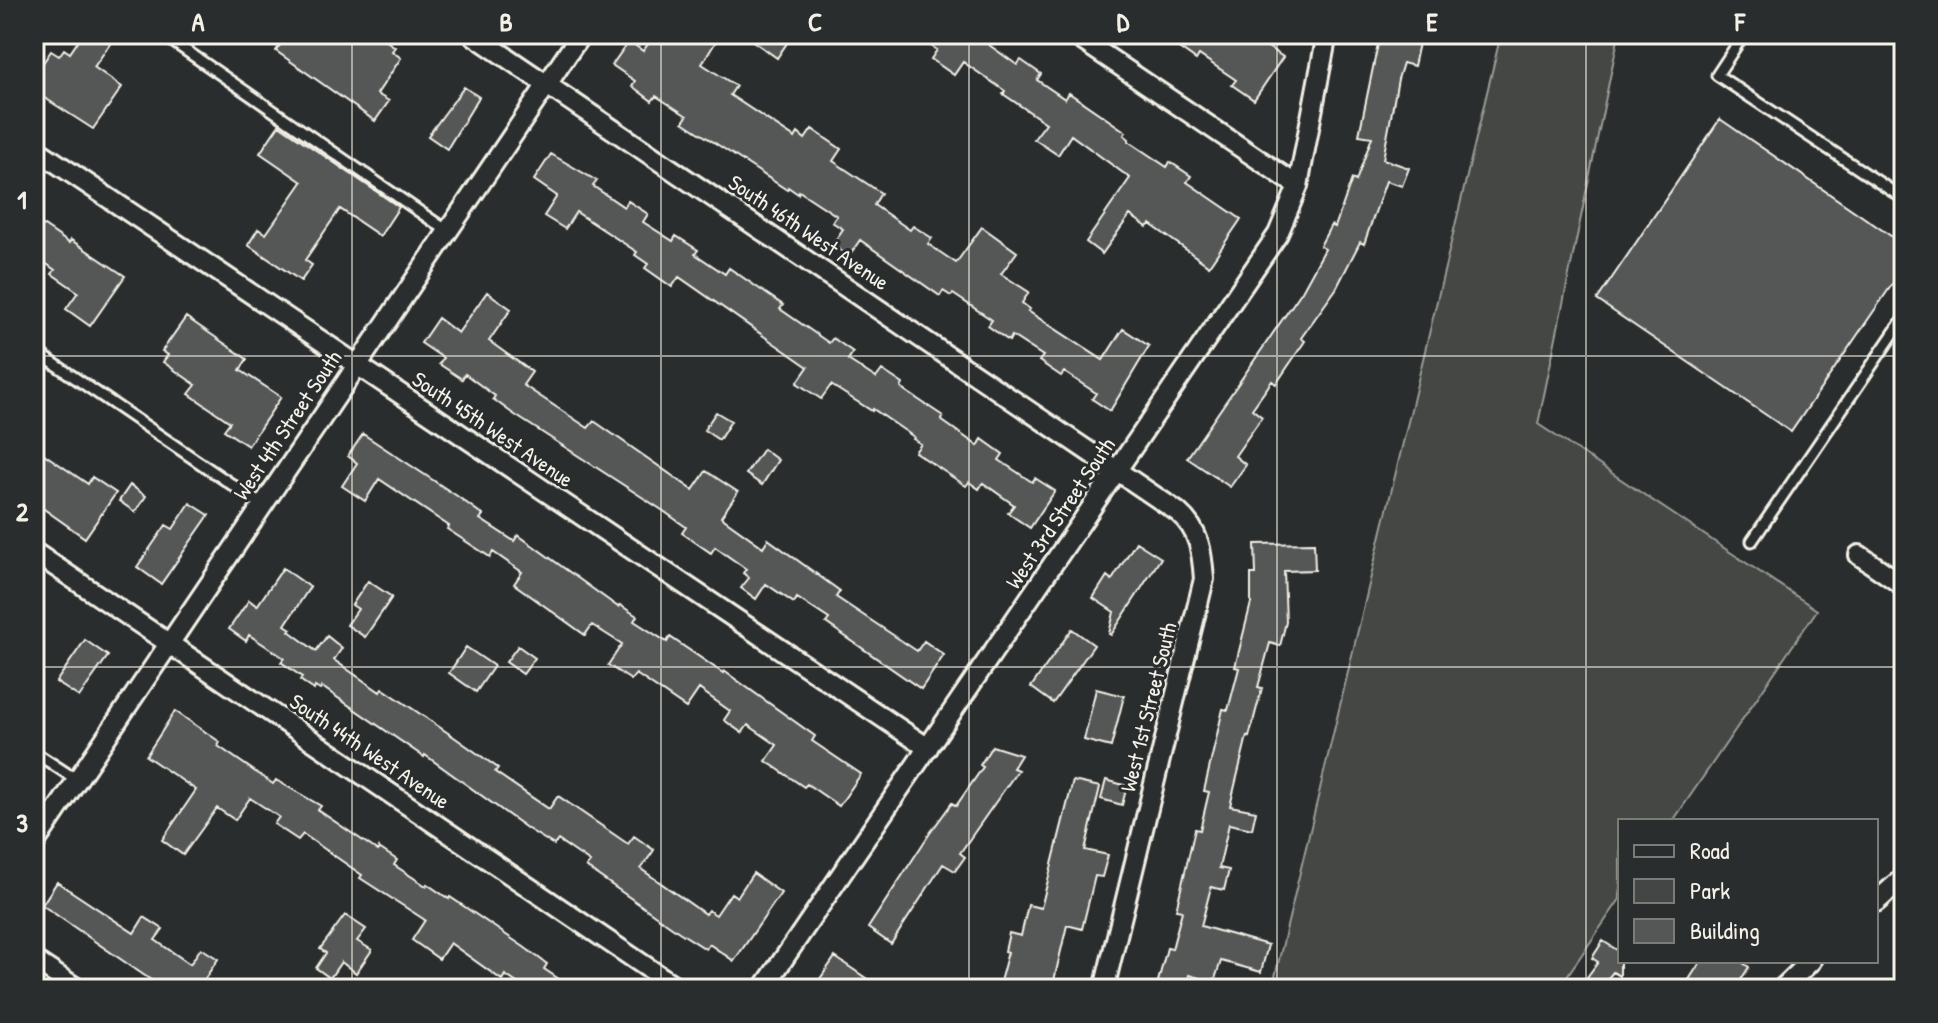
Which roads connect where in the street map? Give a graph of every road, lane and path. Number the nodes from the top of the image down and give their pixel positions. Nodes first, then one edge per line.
1 (162, 34) edge
2 (472, 34) edge
3 (581, 34) edge
4 (1073, 34) edge
5 (1327, 34) edge
6 (1744, 34) edge
7 (546, 84) junction
8 (34, 148) edge
9 (1298, 186) junction
10 (1904, 199) edge
11 (446, 230) junction
12 (1904, 318) edge
13 (34, 350) edge
14 (356, 367) junction
15 (1118, 471) junction
16 (262, 505) junction
17 (1752, 541) dead end
18 (34, 552) edge
19 (1859, 555) dead end
20 (1904, 586) edge
21 (170, 644) junction
22 (928, 748) junction
23 (34, 752) edge
24 (77, 780) junction
25 (34, 844) edge
26 (1904, 877) edge
27 (1878, 900) edge
28 (34, 960) edge
29 (1809, 963) edge
30 (78, 989) edge
31 (679, 989) edge
32 (763, 989) edge
33 (1104, 989) edge
34 (1782, 989) edge

1 - 11 lane
2 - 7 street, South 46th West Avenue
3 - 7 street, West 4th Street South
4 - 9 street
5 - 9 street, West 3rd Street South
6 - 10 lane
7 - 11 street, West 4th Street South
7 - 15 street, South 46th West Avenue
8 - 14 street, South 45th West Avenue
9 - 15 street, West 3rd Street South
11 - 14 street, West 4th Street South
12 - 17 lane
13 - 16 lane
14 - 16 street, West 4th Street South
14 - 22 street, South 45th West Avenue
15 - 22 street, West 3rd Street South
15 - 33 street, West 1st Street South
16 - 21 street, West 4th Street South
18 - 21 street, South 44th West Avenue
19 - 20 street
21 - 24 street, West 4th Street South
21 - 31 street, South 44th West Avenue
22 - 32 street, West 3rd Street South
23 - 24 lane
24 - 25 street, West 4th Street South
26 - 27 street
28 - 30 street
29 - 34 street

